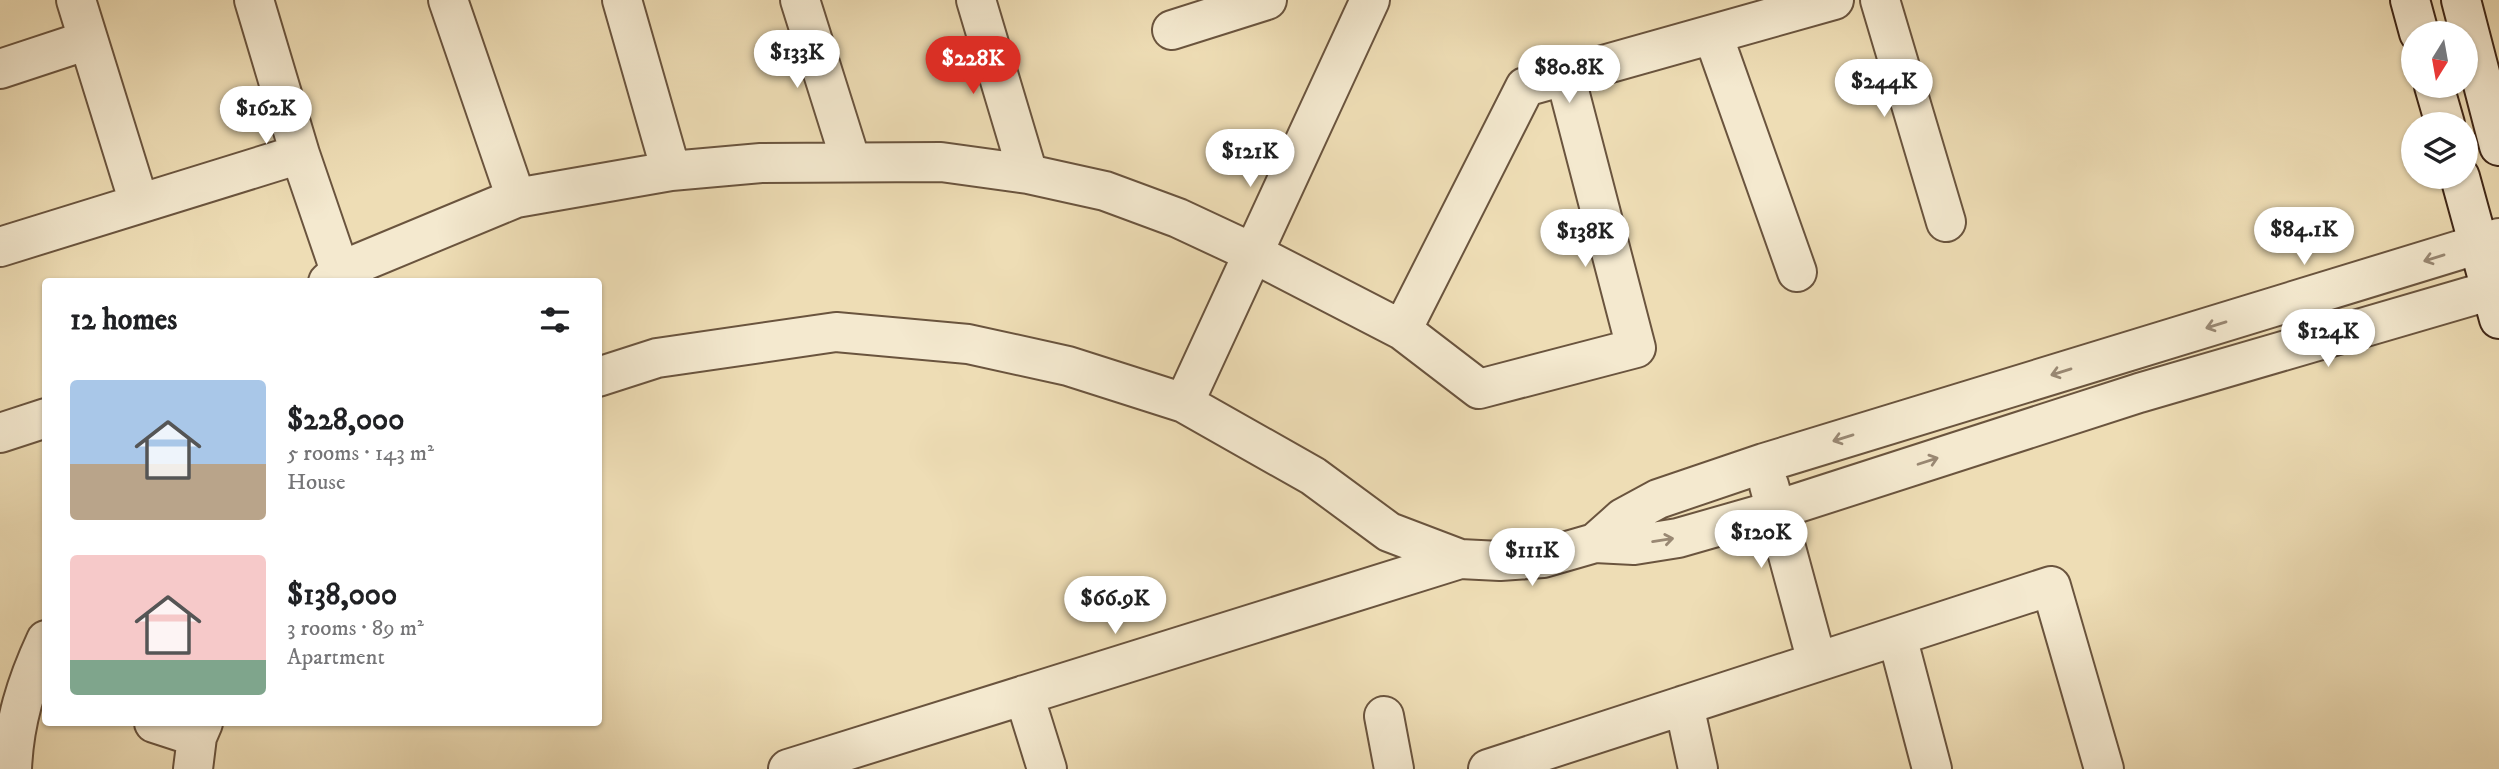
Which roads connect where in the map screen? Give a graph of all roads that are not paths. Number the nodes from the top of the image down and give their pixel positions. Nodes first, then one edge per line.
1 (76, 0) edge
2 (254, 0) edge
3 (448, 0) edge
4 (622, 0) edge
5 (800, 0) edge
6 (976, 0) edge
7 (1267, 0) edge
8 (1370, 0) edge
9 (1833, 0) edge
10 (1880, 0) edge
11 (2410, 0) edge
12 (2461, 0) edge
13 (2416, 21) edge
14 (1172, 30) dead end
15 (1713, 35) junction
16 (88, 40) junction
17 (0, 69) edge
18 (1566, 75) junction
19 (2499, 146) edge
20 (300, 153) junction
21 (851, 162) junction
22 (671, 171) junction
23 (1028, 174) junction
24 (2465, 189) edge
25 (516, 198) junction
26 (139, 203) junction
27 (1946, 222) dead end
28 (2489, 241) edge
29 (0, 247) edge
30 (1253, 253) junction
31 (1797, 272) dead end
32 (334, 277) edge
33 (2497, 299) edge
34 (1402, 330) junction
35 (602, 376) edge
36 (1184, 403) junction
37 (42, 419) edge
38 (0, 433) edge
39 (1763, 463) junction
40 (1776, 510) junction
41 (1595, 543) junction
42 (1460, 559) junction
43 (1896, 636) junction
44 (42, 647) edge
45 (1817, 662) junction
46 (24, 680) edge
47 (1024, 695) junction
48 (1684, 705) junction
49 (1384, 716) dead end
50 (160, 726) edge
51 (197, 743) edge
52 (8, 755) edge
53 (788, 769) edge
54 (1047, 769) edge
55 (1394, 769) edge
56 (1488, 769) edge
57 (1699, 769) edge
58 (1932, 769) edge
59 (2104, 769) edge

1 - 16 street
2 - 20 street
3 - 25 street
4 - 22 street
5 - 21 street
6 - 23 street
7 - 14 street
8 - 30 street
9 - 15 street
10 - 27 street
11 - 13 street
12 - 19 street
15 - 18 street
15 - 31 street
16 - 17 street
16 - 26 street
18 - 34 street
18 - 34 street
20 - 26 street
20 - 32 street
21 - 22 street
21 - 23 street
22 - 25 street
23 - 30 street
24 - 28 street
25 - 32 street
26 - 29 street
28 - 33 street
28 -> 39 street
30 - 34 street
30 - 36 street
40 -> 33 street
35 - 36 street
36 - 42 street
37 - 38 street
39 - 40 street
39 - 41 street
41 -> 40 street
40 - 45 street
41 - 42 street
42 - 47 street
43 - 45 street
43 - 58 street
43 - 59 street
44 - 46 street
45 - 48 street
46 - 52 street
47 - 53 street
47 - 54 street
48 - 56 street
48 - 57 street
49 - 55 street
50 - 51 street

